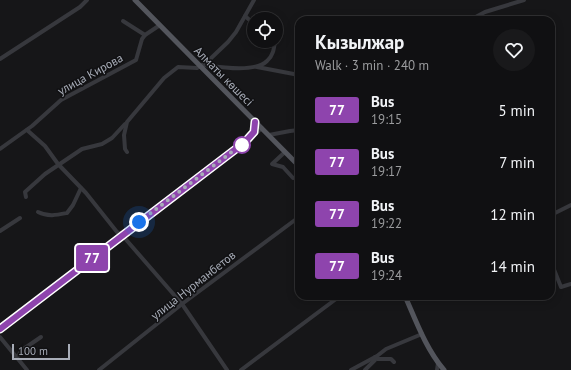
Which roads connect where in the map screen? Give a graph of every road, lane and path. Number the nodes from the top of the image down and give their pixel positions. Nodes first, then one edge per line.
1 (87, 0) edge
2 (135, 0) edge
3 (254, 0) edge
4 (524, 0) edge
5 (245, 16) joint
6 (478, 16) edge
7 (123, 21) dead end
8 (160, 25) junction
9 (144, 35) junction
10 (274, 48) edge
11 (0, 59) edge
12 (202, 66) junction
13 (256, 67) junction
14 (295, 74) edge
15 (127, 122) junction
16 (255, 122) junction
17 (262, 128) junction
18 (27, 130) junction
19 (295, 130) edge
20 (269, 135) junction
21 (245, 142) junction
22 (0, 149) edge
23 (127, 152) dead end
24 (285, 152) junction
25 (295, 162) edge
26 (58, 164) junction
27 (293, 178) dead end
28 (81, 188) junction
29 (26, 196) dead end
30 (571, 205) edge
31 (38, 212) dead end
32 (555, 213) edge
33 (20, 218) dead end
34 (295, 220) edge
35 (0, 231) edge
36 (122, 235) junction
37 (555, 271) edge
38 (571, 284) edge
39 (335, 300) edge
40 (407, 300) edge
41 (182, 304) junction
42 (0, 329) edge
43 (422, 334) junction
44 (0, 337) edge
45 (41, 337) dead end
46 (17, 357) junction
47 (375, 357) junction
48 (394, 362) dead end
49 (438, 363) junction
50 (27, 370) edge
51 (99, 370) edge
52 (227, 370) edge
53 (241, 370) edge
54 (352, 370) edge
55 (366, 370) edge
56 (437, 370) edge
57 (444, 370) edge

1 - 11 street
2 - 8 main road, Алматы көшесі
3 - 5 street
4 - 6 street
5 - 12 street
7 - 9 street
8 - 9 street
8 - 12 main road, Алматы көшесі
9 - 18 street, улица Кирова
10 - 13 street
12 - 13 street
12 - 15 street
12 - 16 main road, Алматы көшесі
13 - 14 street
15 - 23 street
15 - 26 street
16 - 17 main road, Алматы көшесі
16 - 21 street
17 - 20 main road, Алматы көшесі
17 - 21 street
18 - 22 street, улица Кирова
18 - 26 street
19 - 20 street
20 - 24 main road, Алматы көшесі
21 - 36 street
24 - 25 main road, Алматы көшесі
24 - 27 street
26 - 28 street
26 - 29 street
28 - 31 street
28 - 36 street
30 - 32 street
33 - 35 street
34 - 41 street, улица Нурманбетов
36 - 41 street
36 - 42 street
37 - 38 street
39 - 53 street
40 - 43 main road
41 - 51 street, улица Нурманбетов
41 - 52 street
43 - 47 street
43 - 49 main road
44 - 46 street
45 - 46 street
46 - 50 street
47 - 48 street
47 - 54 street
47 - 55 street
49 - 56 street
49 - 57 main road

